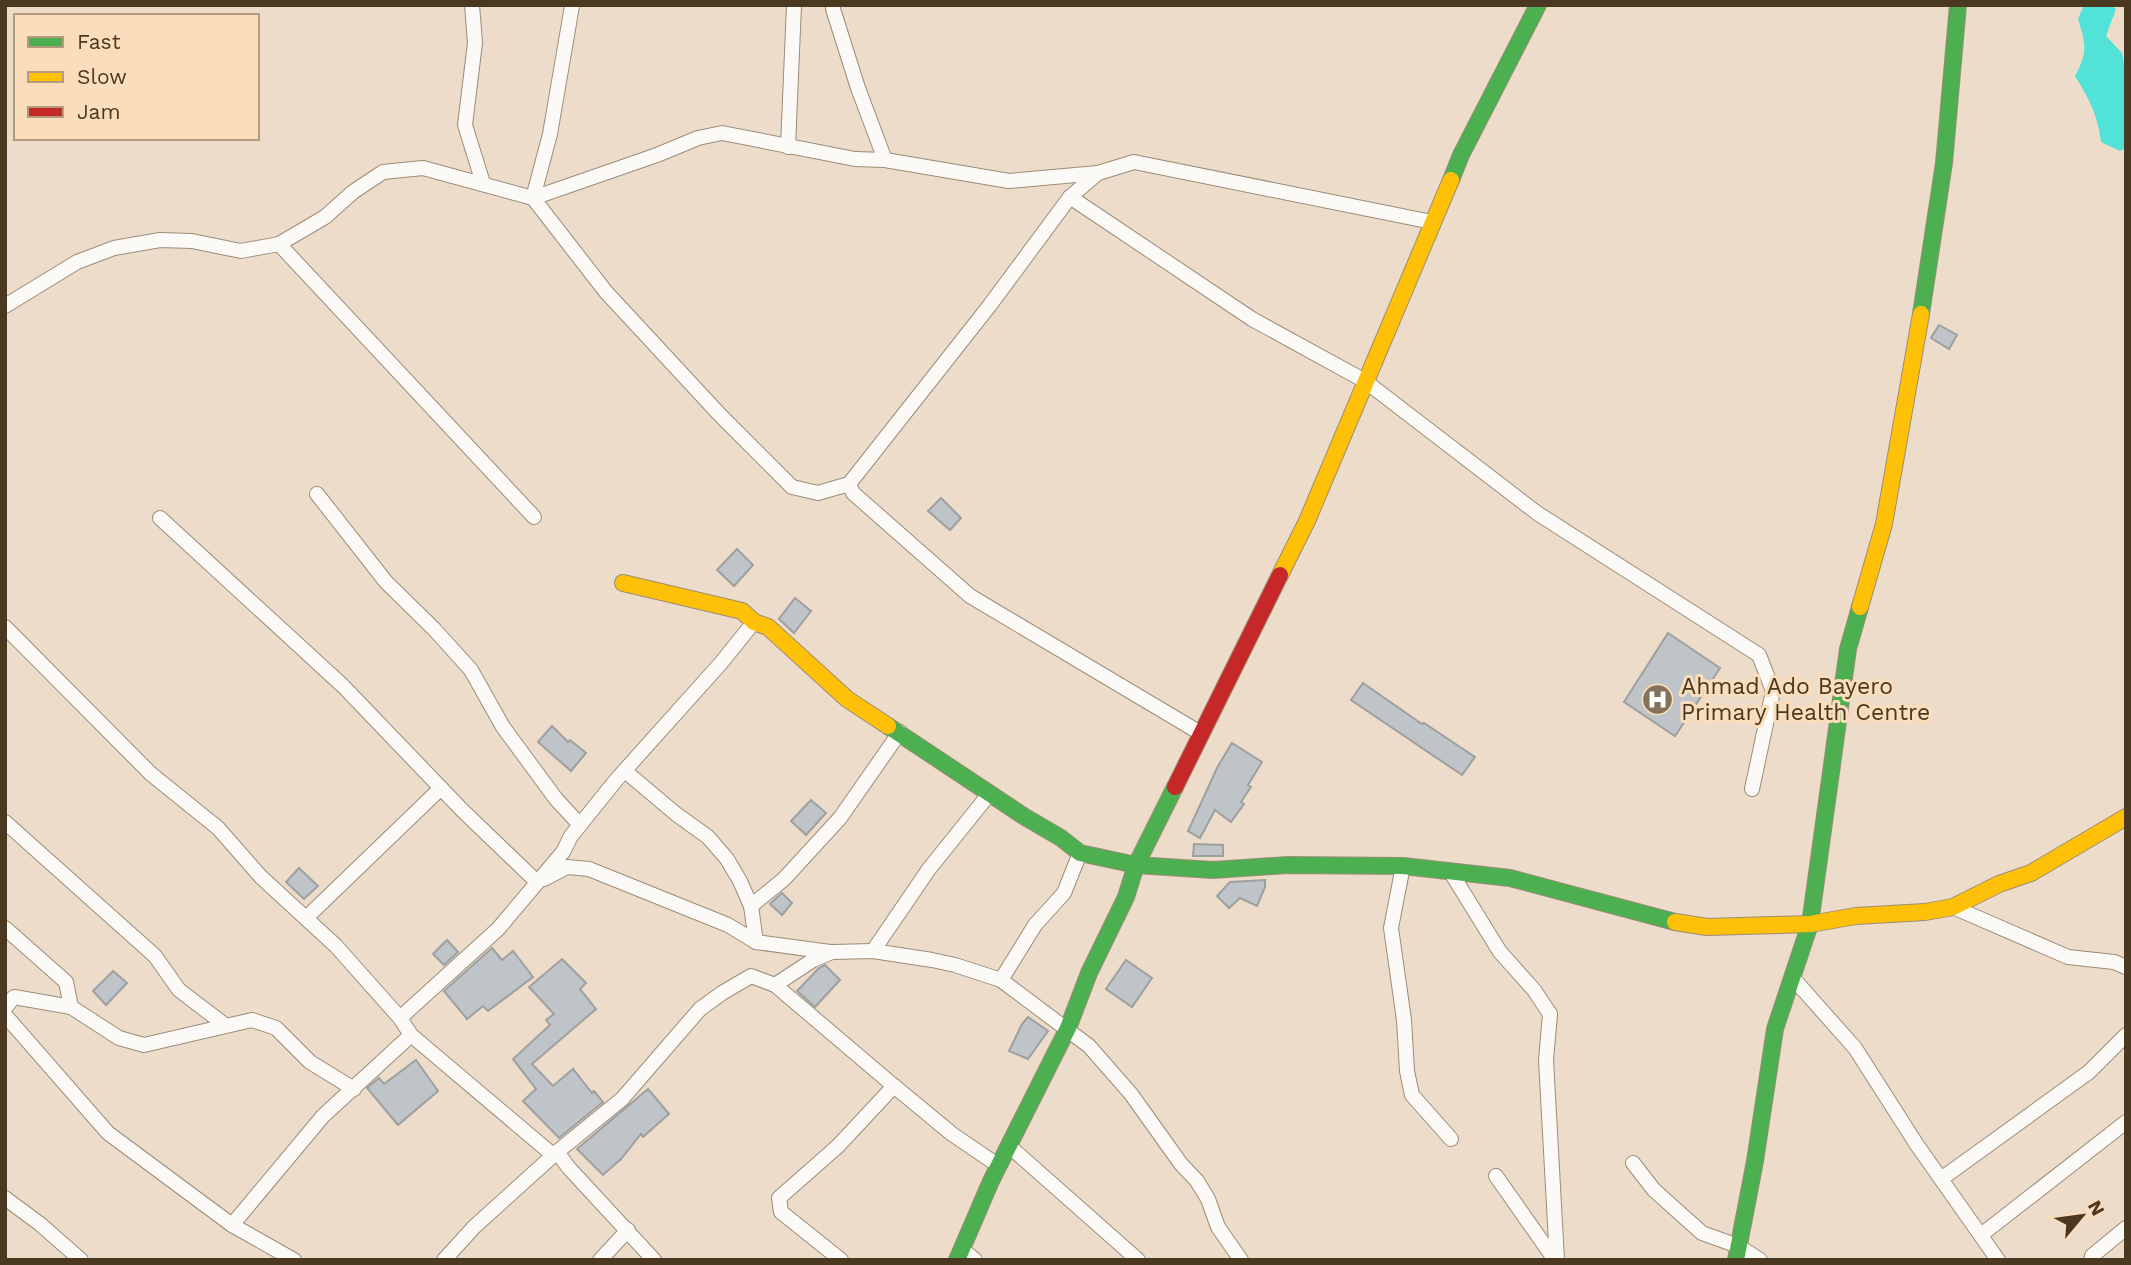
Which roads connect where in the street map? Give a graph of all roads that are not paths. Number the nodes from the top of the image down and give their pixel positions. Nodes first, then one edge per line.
1 (472, 5) edge
2 (794, 5) edge
3 (1538, 5) edge
4 (1958, 5) edge
5 (572, 6) edge
6 (834, 9) dead end
7 (788, 148) junction
8 (884, 160) junction
9 (1098, 173) junction
10 (483, 183) junction
11 (1070, 197) junction
12 (533, 198) junction
13 (1432, 222) junction
14 (279, 244) junction
15 (5, 306) edge
16 (1365, 381) junction
17 (849, 484) junction
18 (317, 494) dead end
19 (534, 517) dead end
20 (160, 518) dead end
21 (623, 583) dead end
22 (754, 622) junction
23 (5, 627) edge
24 (900, 732) junction
25 (1202, 734) junction
26 (625, 771) junction
27 (441, 788) junction
28 (1752, 789) dead end
29 (990, 793) junction
30 (2126, 817) edge
31 (5, 822) edge
32 (580, 825) junction
33 (1080, 853) junction
34 (1136, 864) junction
35 (1403, 866) junction
36 (1450, 872) junction
37 (537, 882) junction
38 (751, 906) junction
39 (1953, 907) junction
40 (306, 918) junction
41 (1810, 924) junction
42 (5, 928) edge
43 (756, 942) junction
44 (873, 951) junction
45 (832, 952) junction
46 (2126, 967) edge
47 (1792, 977) junction
48 (1001, 980) junction
49 (775, 985) junction
50 (71, 1007) junction
51 (5, 1008) edge
52 (5, 1015) edge
53 (400, 1017) junction
54 (225, 1025) junction
55 (1068, 1028) junction
56 (411, 1035) junction
57 (2126, 1035) edge
58 (894, 1086) junction
59 (354, 1089) junction
60 (2126, 1122) edge
61 (1451, 1139) dead end
62 (1009, 1146) junction
63 (555, 1154) junction
64 (1633, 1163) dead end
65 (999, 1166) junction
66 (1496, 1176) dead end
67 (1941, 1179) junction
68 (5, 1198) edge
69 (232, 1225) junction
70 (2126, 1228) edge
71 (628, 1230) junction
72 (1981, 1235) junction
73 (1737, 1253) edge
74 (965, 1256) edge
75 (81, 1260) edge
76 (294, 1260) edge
77 (444, 1260) edge
78 (600, 1260) edge
79 (654, 1260) edge
80 (841, 1260) edge
81 (1138, 1260) edge
82 (1241, 1260) edge
83 (1556, 1260) edge
84 (1760, 1260) edge
85 (1998, 1260) edge
86 (2091, 1260) edge

1 - 10 street
2 - 7 street
3 - 13 street
4 - 41 street
5 - 12 street
6 - 8 street
7 - 8 street
7 - 12 street
8 - 9 street
9 - 11 street
9 - 13 street
10 - 12 street
10 - 14 street
11 - 16 street
11 - 17 street
12 - 17 street
13 - 16 street
14 - 15 street
14 - 19 street
16 - 25 street
16 - 28 street
17 - 25 street
18 - 32 street
20 - 27 street
21 - 22 street
22 - 24 street
22 - 26 street
23 - 40 street
24 - 29 street
24 - 38 street
25 - 34 street
26 - 32 street
26 - 38 street
27 - 37 street
27 - 40 street
29 - 33 street
29 - 44 street
30 - 39 street
31 - 54 street
32 - 37 street
33 - 34 street
33 - 48 street
34 - 35 street
34 - 55 street
35 - 36 street
35 - 61 street
36 - 41 street
36 - 83 street
37 - 43 street
37 - 53 street
38 - 43 street
39 - 41 street
39 - 46 street
40 - 53 street
41 - 47 street
42 - 50 street
43 - 45 street
44 - 45 street
44 - 48 street
45 - 49 street
47 - 67 street
47 - 73 street
48 - 55 street
49 - 58 street
49 - 63 street
50 - 51 street
50 - 54 street
52 - 69 street
53 - 56 street
54 - 59 street
55 - 62 street
55 - 82 street
56 - 59 street
56 - 63 street
57 - 67 street
58 - 65 street
58 - 80 street
59 - 69 street
60 - 72 street
62 - 65 street
62 - 81 street
63 - 71 street
63 - 77 street
64 - 73 street
65 - 74 street
66 - 83 street
67 - 72 street
68 - 75 street
69 - 76 street
70 - 86 street
71 - 78 street
71 - 79 street
72 - 85 street
73 - 84 street

